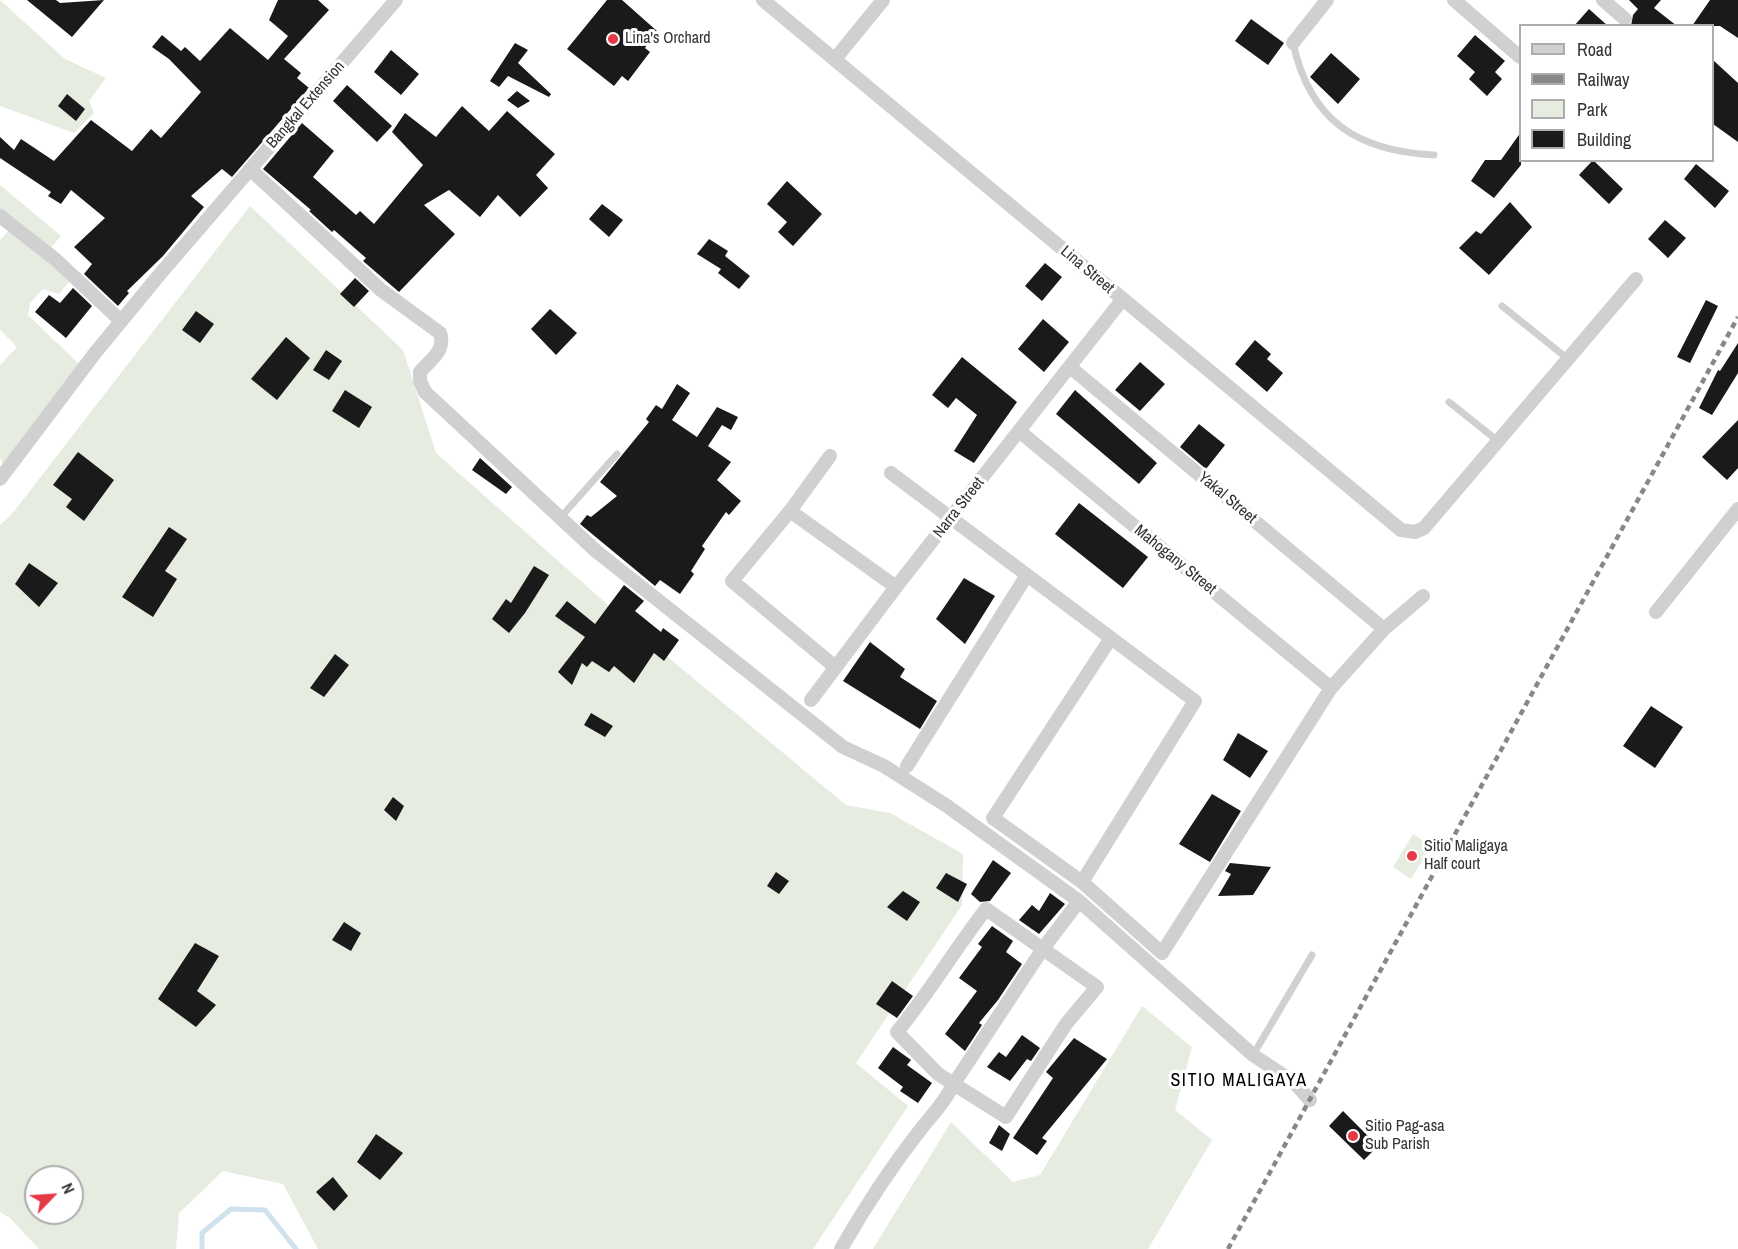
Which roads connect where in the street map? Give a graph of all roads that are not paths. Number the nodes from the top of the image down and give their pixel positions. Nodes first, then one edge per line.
1 (396, 0) edge
2 (763, 0) edge
3 (883, 0) edge
4 (1327, 0) edge
5 (1454, 0) edge
6 (1603, 0) edge
7 (1625, 20) dead end
8 (1293, 43) joint
9 (1519, 55) edge
10 (835, 59) junction
11 (1434, 154) dead end
12 (250, 169) junction
13 (0, 216) edge
14 (1636, 279) dead end
15 (1122, 300) junction
16 (1502, 306) dead end
17 (122, 321) junction
18 (1568, 359) junction
19 (1070, 367) junction
20 (1449, 402) dead end
21 (1019, 431) junction
22 (1498, 441) junction
23 (617, 454) dead end
24 (830, 456) dead end
25 (891, 473) dead end
26 (0, 479) edge
27 (1738, 509) edge
28 (790, 512) junction
29 (560, 518) junction
30 (952, 518) junction
31 (1027, 575) junction
32 (896, 587) junction
33 (1423, 596) dead end
34 (1656, 612) dead end
35 (1384, 629) junction
36 (1111, 638) junction
37 (834, 666) junction
38 (1331, 688) junction
39 (811, 700) dead end
40 (907, 765) dead end
41 (1082, 882) junction
42 (1079, 901) junction
43 (1042, 950) junction
44 (1312, 955) dead end
45 (1253, 1055) junction
46 (953, 1085) junction
47 (1310, 1100) dead end
48 (841, 1249) edge

1 - 12 street, Bangkal Extension
2 - 10 street, Lina Street
3 - 10 street
4 - 8 street
5 - 9 street
6 - 7 street
8 - 11 lane
10 - 15 street, Lina Street
12 - 17 street, Bangkal Extension
12 - 29 street
13 - 17 street
14 - 18 street
15 - 19 street, Narra Street
15 - 22 street, Lina Street
16 - 18 lane
17 - 26 street, Bangkal Extension
18 - 22 street
19 - 21 street, Narra Street
19 - 35 street, Yakal Street
20 - 22 lane
21 - 30 street, Narra Street
21 - 38 street, Mahogany Street
23 - 29 lane
24 - 28 street
25 - 30 street
27 - 34 street
28 - 32 street
28 - 37 street
29 - 42 street
30 - 31 street
30 - 32 street, Narra Street
31 - 36 street
31 - 40 street
32 - 37 street, Narra Street
33 - 35 street
35 - 38 street
36 - 41 street
36 - 41 street
37 - 39 street, Narra Street
38 - 41 street
42 - 43 street
42 - 45 street
43 - 46 street
43 - 46 street
43 - 46 street
44 - 45 lane
45 - 47 street
46 - 48 street

